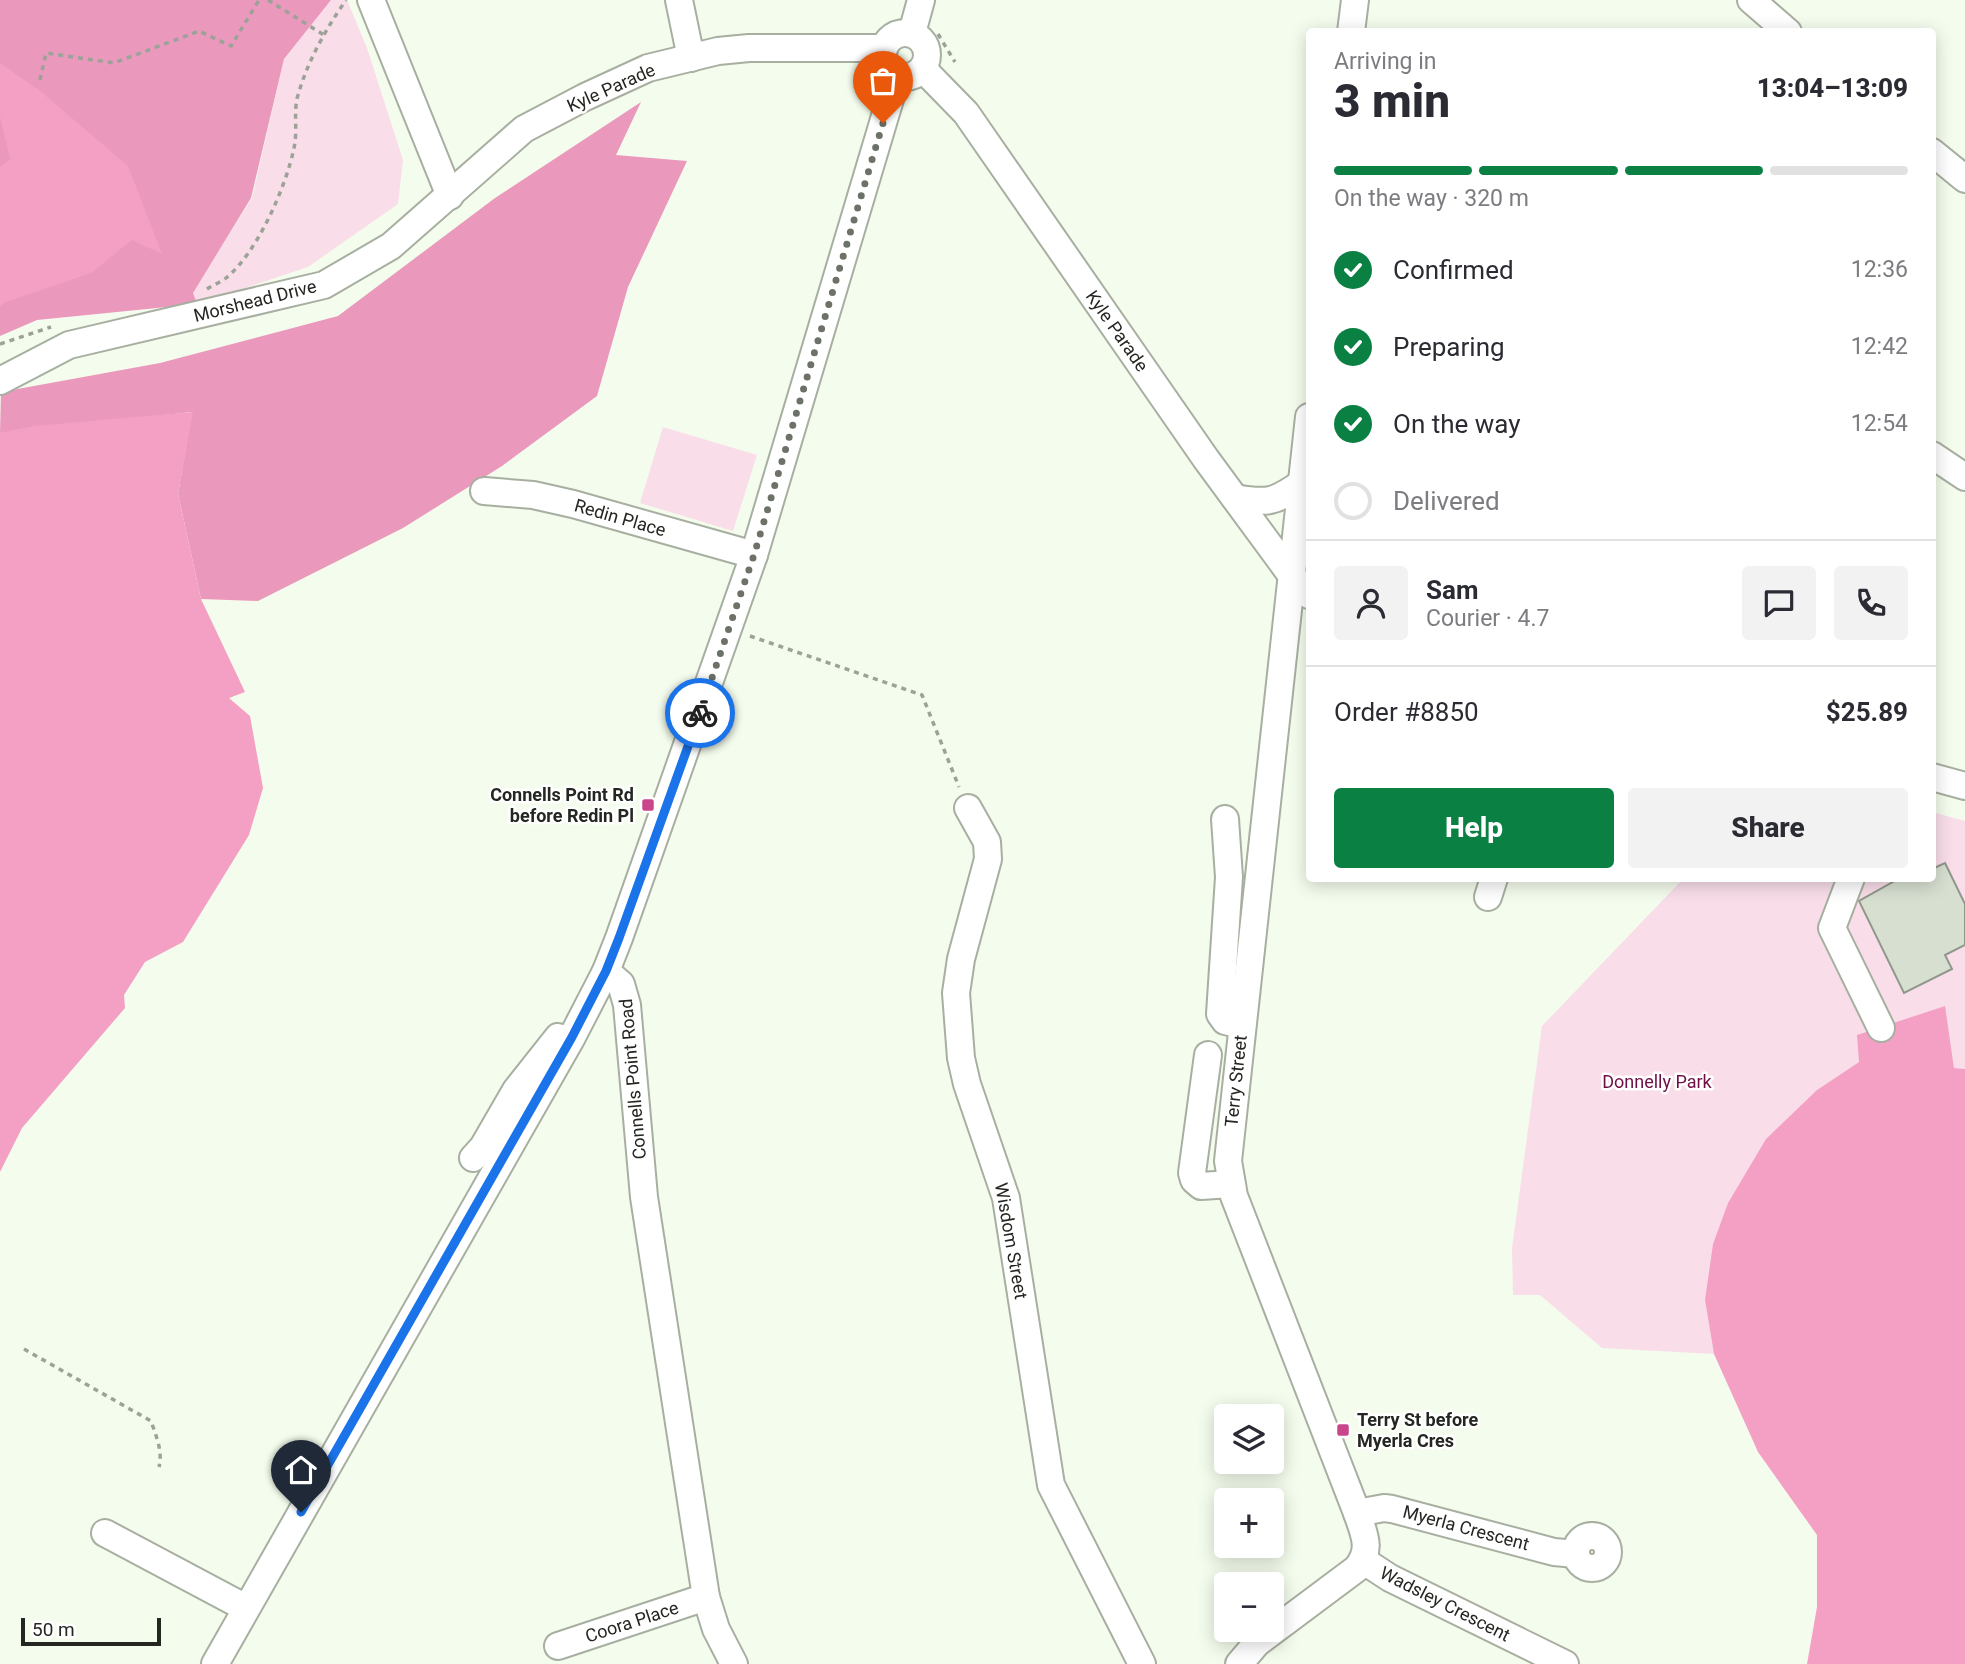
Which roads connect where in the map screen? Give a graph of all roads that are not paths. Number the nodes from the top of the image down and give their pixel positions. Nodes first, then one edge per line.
1 (371, 0) edge
2 (679, 0) edge
3 (921, 0) edge
4 (1354, 0) edge
5 (1751, 0) edge
6 (1351, 28) edge
7 (1783, 28) edge
8 (925, 34) junction
9 (884, 48) junction
10 (691, 58) junction
11 (923, 69) junction
12 (897, 76) junction
13 (1936, 155) edge
14 (1965, 179) edge
15 (450, 196) junction
16 (0, 381) edge
17 (1306, 445) edge
18 (1936, 458) edge
19 (1965, 477) edge
20 (1302, 483) junction
21 (484, 491) dead end
22 (1235, 498) junction
23 (754, 555) junction
24 (1300, 586) edge
25 (1936, 778) edge
26 (1965, 786) edge
27 (968, 808) road end
28 (1225, 819) dead end
29 (1849, 882) edge
30 (606, 971) junction
31 (1242, 1025) junction
32 (1881, 1028) dead end
33 (572, 1037) junction
34 (1208, 1055) dead end
35 (473, 1158) dead end
36 (1231, 1184) junction
37 (1357, 1513) junction
38 (104, 1533) dead end
39 (1576, 1554) dead end
40 (1364, 1561) junction
41 (706, 1597) junction
42 (246, 1608) junction
43 (558, 1646) dead end
44 (215, 1664) edge
45 (734, 1664) edge
46 (1143, 1664) edge
47 (1239, 1664) edge
48 (1565, 1664) edge

1 - 15 street
2 - 10 street
3 - 8 street
4 - 6 street
5 - 7 street
8 - 9 street
8 - 11 street
9 - 10 street, Kyle Parade
9 - 12 street
10 - 15 street, Kyle Parade
11 - 12 street
11 - 22 street, Kyle Parade
12 - 23 street
13 - 14 street
15 - 16 street, Morshead Drive
17 - 20 street, Terry Street
18 - 19 street
20 - 22 street
20 - 24 street, Terry Street
21 - 23 street, Redin Place
22 - 24 street, Kyle Parade
23 - 30 street
24 - 31 street, Terry Street
25 - 26 street
27 - 46 street, Wisdom Street
28 - 31 street
29 - 32 street
30 - 33 street
30 - 41 street, Connells Point Road
31 - 36 street, Terry Street
33 - 35 street
33 - 42 street
34 - 36 street
36 - 37 street, Terry Street
37 - 39 street, Myerla Crescent
37 - 40 street, Terry Street
38 - 42 street
40 - 47 street
40 - 48 street, Wadsley Crescent
41 - 43 street, Coora Place
41 - 45 street, Connells Point Road
42 - 44 street

